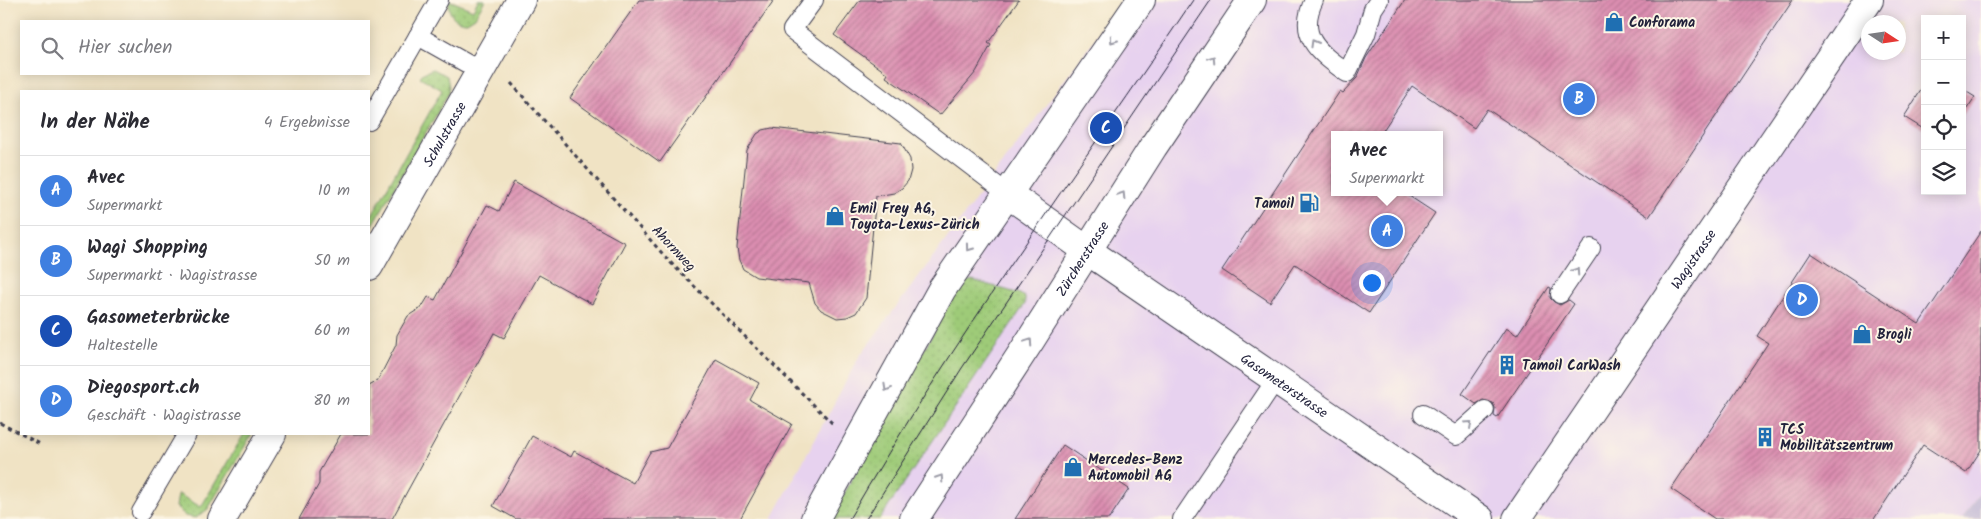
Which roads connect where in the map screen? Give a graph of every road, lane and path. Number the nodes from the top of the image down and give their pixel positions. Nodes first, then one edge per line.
1 (439, 0) edge
2 (522, 0) edge
3 (814, 0) edge
4 (1141, 0) edge
5 (1252, 0) edge
6 (1314, 0) edge
7 (1379, 0) edge
8 (1869, 0) edge
9 (418, 36) junction
10 (494, 74) junction
11 (370, 119) edge
12 (1008, 194) junction
13 (1591, 248) dead end
14 (1088, 251) junction
15 (370, 264) edge
16 (1560, 294) dead end
17 (1275, 381) junction
18 (1485, 410) dead end
19 (1423, 414) dead end
20 (0, 423) edge
21 (834, 426) dead end
22 (20, 434) edge
23 (23, 435) edge
24 (186, 435) edge
25 (271, 435) edge
26 (40, 444) dead end
27 (145, 517) edge
28 (222, 519) edge
29 (815, 519) edge
30 (914, 519) edge
31 (1182, 519) edge
32 (1480, 519) edge
33 (1517, 519) edge

1 - 9 lane
2 - 10 street, Schulstrasse
3 - 12 lane
4 -> 12 street
14 -> 5 street, Zürcherstrasse
7 -> 6 lane
8 - 33 street, Wagistrasse
9 - 10 lane
9 - 11 lane
10 - 15 street, Schulstrasse
10 - 21 path, Ahornweg
12 - 14 street, Gasometerstrasse
12 -> 29 street
16 -> 13 lane
14 - 17 street, Gasometerstrasse
30 -> 14 street, Zürcherstrasse
17 - 31 lane
17 - 32 street, Gasometerstrasse
19 -> 18 lane
20 - 22 path
23 - 26 path
24 - 27 lane
25 - 28 street

